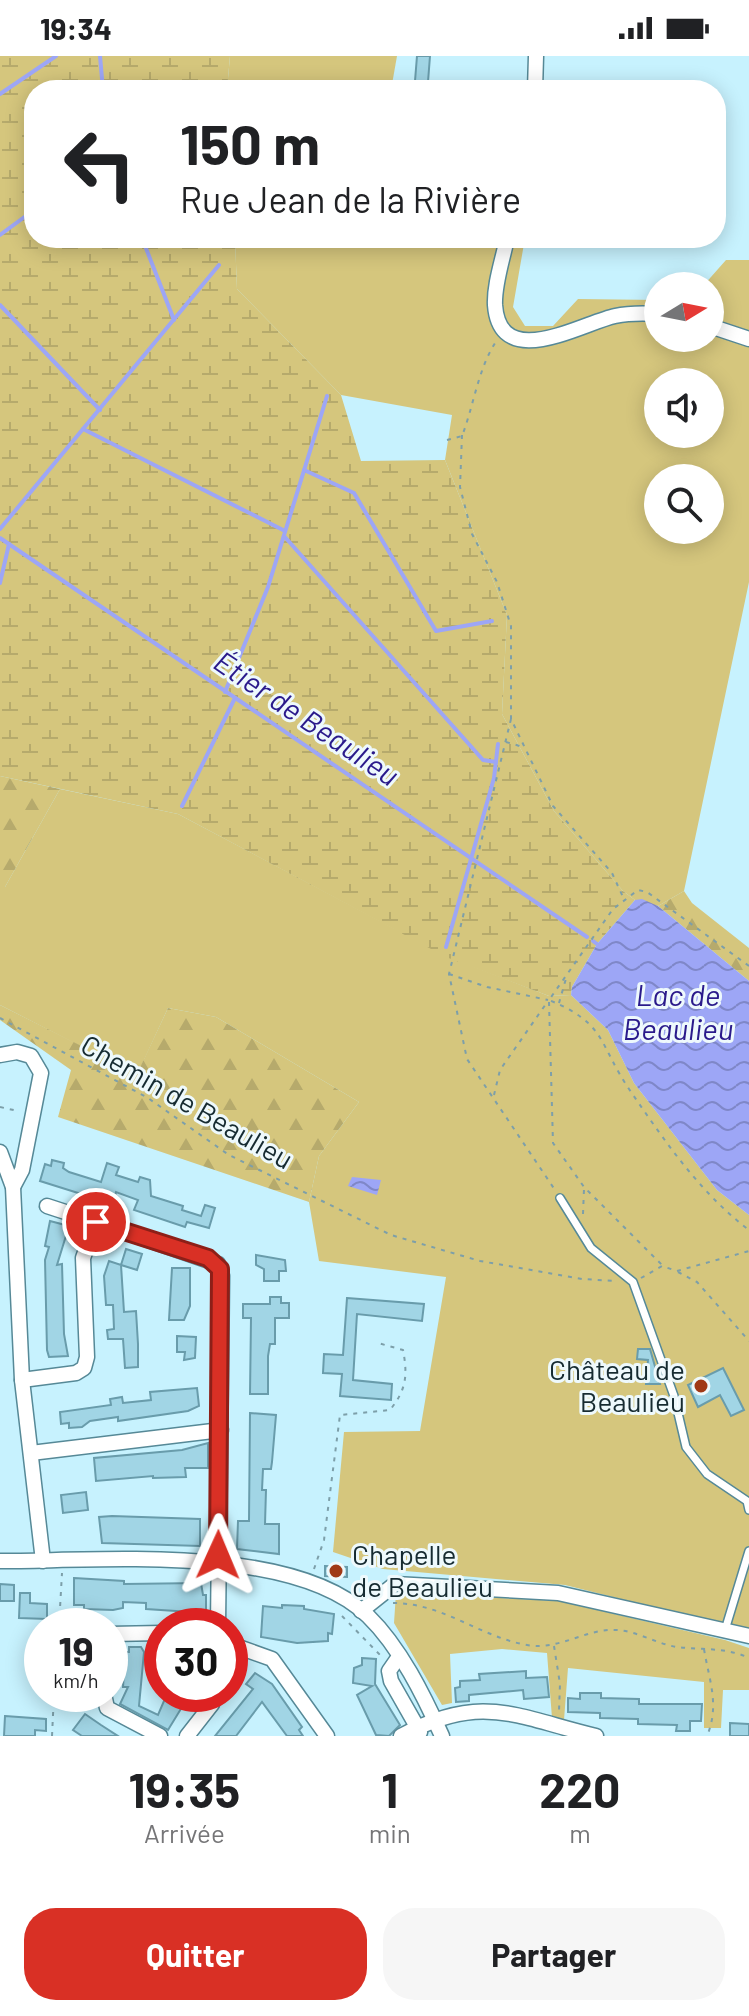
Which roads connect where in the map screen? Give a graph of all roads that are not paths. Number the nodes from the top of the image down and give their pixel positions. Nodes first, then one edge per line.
1 (536, 56) edge
2 (535, 80) edge
3 (505, 248) edge
4 (644, 315) edge
5 (724, 331) edge
6 (749, 339) edge
7 (0, 1055) edge
8 (0, 1152) edge
9 (13, 1187) junction
10 (560, 1198) road end
11 (47, 1206) dead end
12 (96, 1222) junction
13 (22, 1380) junction
14 (221, 1430) junction
15 (31, 1453) junction
16 (749, 1510) edge
17 (749, 1551) edge
18 (0, 1561) edge
19 (43, 1561) junction
20 (218, 1565) junction
21 (218, 1608) edge
22 (361, 1611) junction
23 (724, 1632) junction
24 (749, 1636) edge
25 (248, 1650) edge
26 (391, 1659) junction
27 (115, 1712) edge
28 (206, 1712) edge
29 (435, 1721) junction
30 (420, 1731) edge
31 (560, 1732) edge
32 (160, 1736) edge
33 (187, 1736) edge
34 (327, 1736) edge
35 (401, 1736) edge
36 (442, 1736) edge
37 (596, 1736) edge

1 - 2 street
3 - 4 street
5 - 6 street
7 - 9 street
8 - 9 street
9 - 13 street
10 - 16 lane
11 - 12 street
12 - 13 street
12 - 14 street
13 - 15 street
14 - 15 street
14 - 20 street
15 - 19 street
17 - 23 lane
18 - 19 street
19 - 20 street
20 - 21 street
20 - 22 street
22 - 23 street
22 - 26 street
23 - 24 street
25 - 34 street
26 - 29 street
26 - 30 street
27 - 32 street
28 - 33 street
29 - 30 street
29 - 31 street
29 - 36 street
30 - 35 street
31 - 37 street

